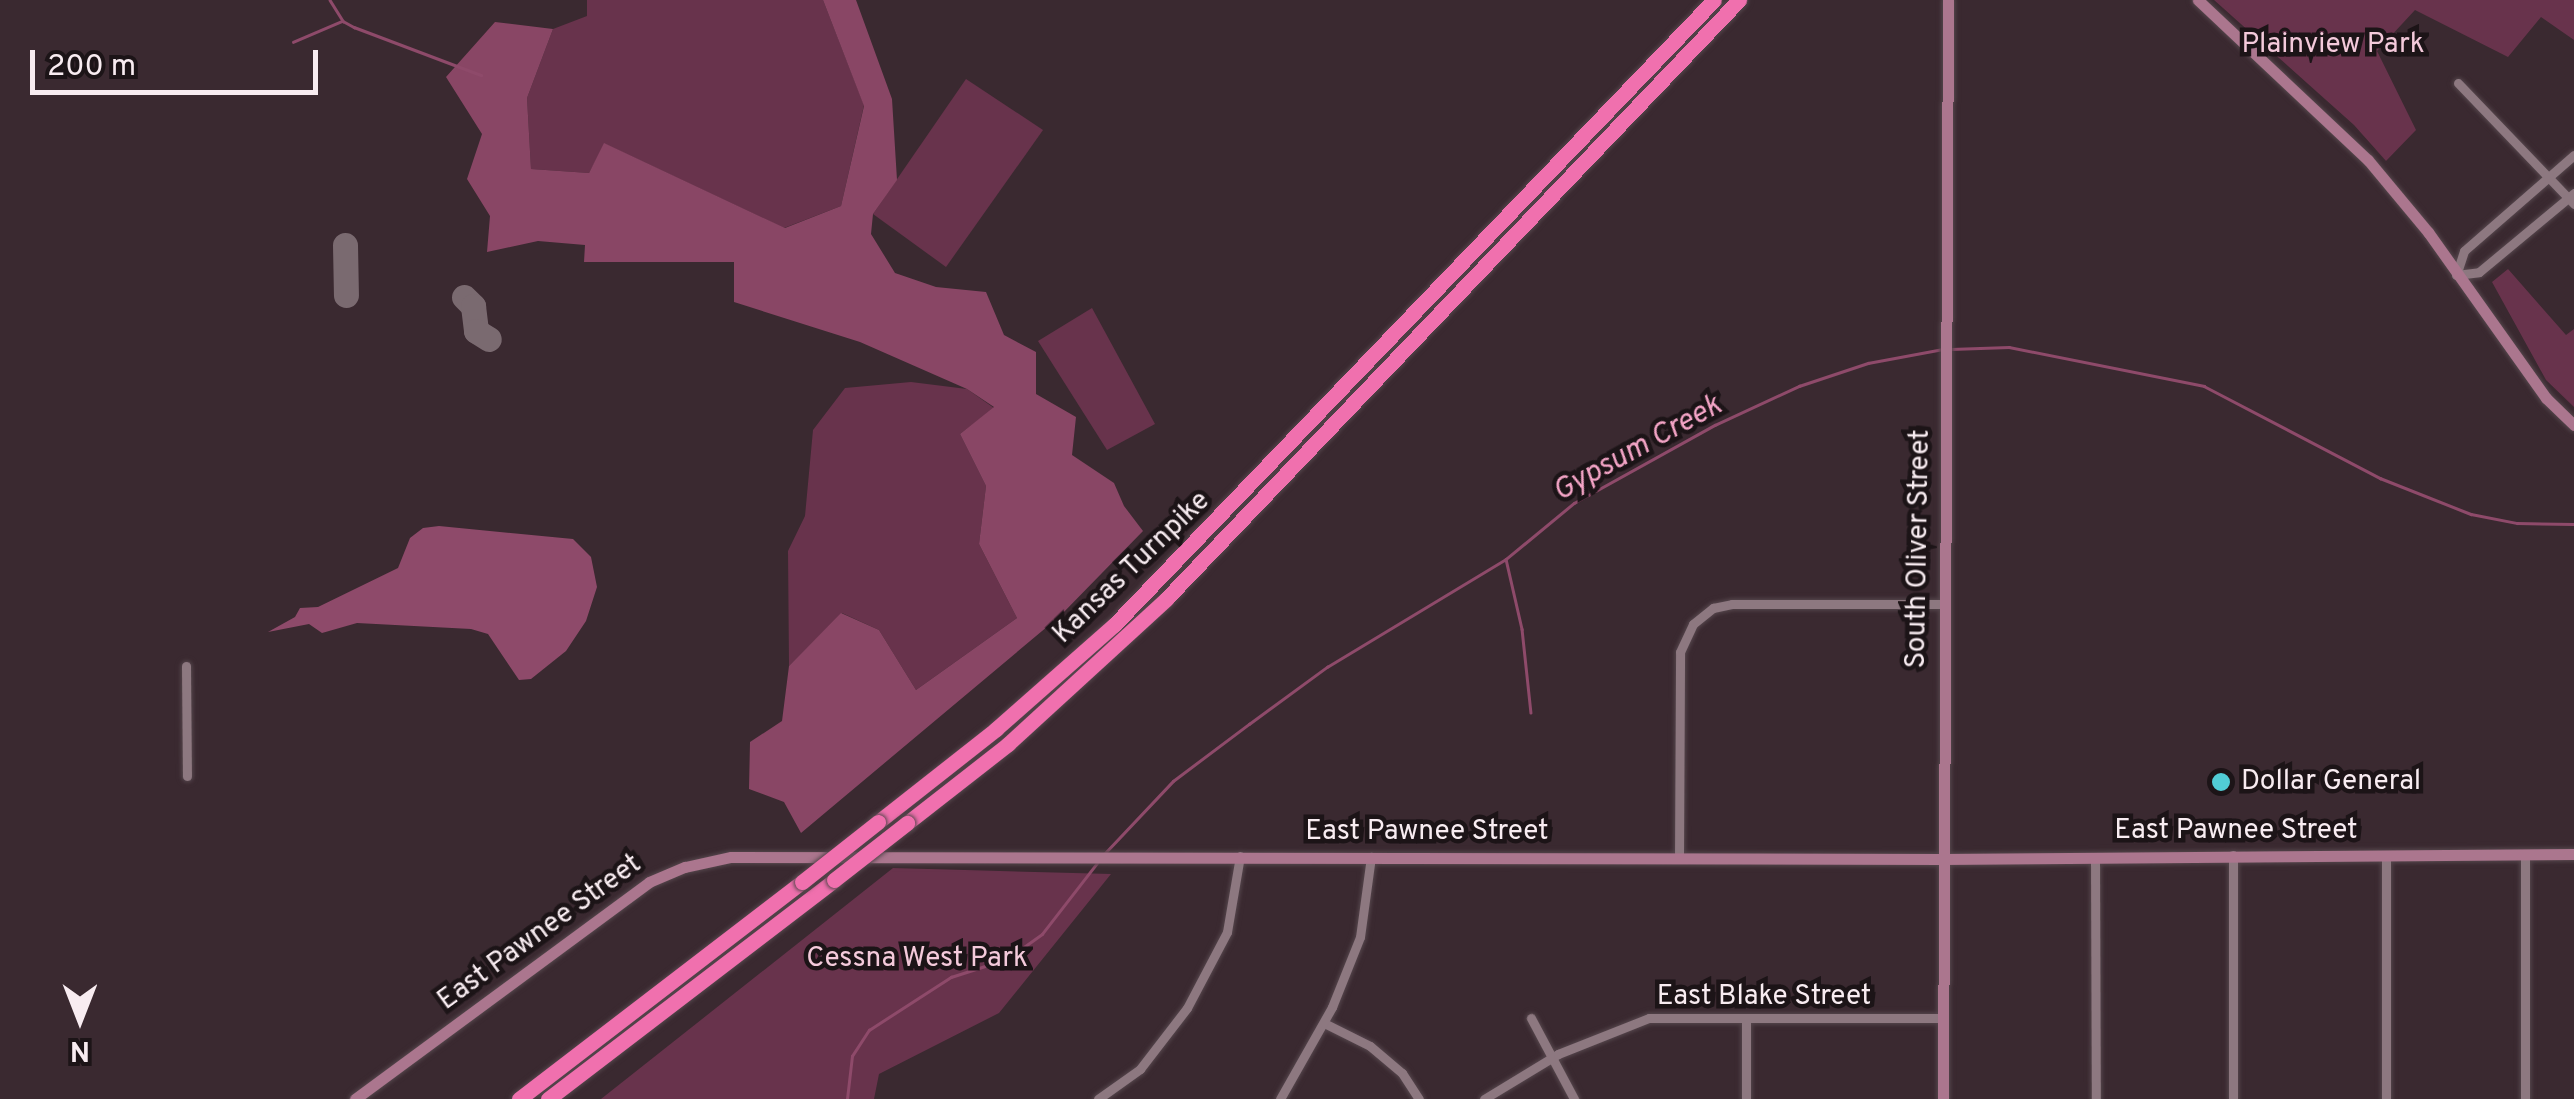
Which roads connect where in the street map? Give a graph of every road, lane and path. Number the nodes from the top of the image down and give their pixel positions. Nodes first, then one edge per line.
1 (1714, 0) edge
2 (1739, 0) edge
3 (1948, 0) edge
4 (2198, 0) edge
5 (2458, 82) dead end
6 (2574, 156) edge
7 (2551, 179) junction
8 (2572, 198) edge
9 (2456, 274) junction
10 (2574, 425) edge
11 (1944, 604) junction
12 (186, 666) dead end
13 (187, 776) dead end
14 (2525, 854) junction
15 (2574, 854) edge
16 (2234, 855) junction
17 (2386, 855) junction
18 (1240, 856) junction
19 (1372, 857) junction
20 (2096, 857) junction
21 (1678, 858) junction
22 (1942, 859) junction
23 (1531, 1018) dead end
24 (1942, 1018) junction
25 (1746, 1019) junction
26 (1324, 1023) junction
27 (1553, 1058) junction
28 (355, 1099) edge
29 (518, 1099) edge
30 (548, 1099) edge
31 (1098, 1099) edge
32 (1280, 1099) edge
33 (1419, 1099) edge
34 (1484, 1099) edge
35 (1574, 1099) edge
36 (1746, 1099) edge
37 (1943, 1099) edge
38 (2096, 1099) edge
39 (2233, 1099) edge
40 (2386, 1099) edge
41 (2525, 1099) edge

1 - 29 highway, Kansas Turnpike, bridge
2 - 30 highway, Kansas Turnpike, bridge
3 - 11 main road, South Oliver Street
4 - 9 main road
5 - 7 street
6 - 7 street
7 - 8 street
7 - 9 street
8 - 9 street
9 - 10 main road
11 - 21 street
11 - 22 main road, South Oliver Street
12 - 13 street
14 - 15 main road, East Pawnee Street
14 - 17 main road, East Pawnee Street
14 - 41 street
16 - 17 main road, East Pawnee Street
16 - 20 main road, East Pawnee Street
16 - 39 street
17 - 40 street
18 - 19 main road, East Pawnee Street
18 - 28 main road, East Pawnee Street
18 - 31 street
19 - 21 main road, East Pawnee Street
19 - 26 street
20 - 22 main road, East Pawnee Street
20 - 38 street
21 - 22 main road, East Pawnee Street
22 - 24 main road, South Oliver Street
23 - 27 street
24 - 25 street, East Blake Street
24 - 37 main road, South Oliver Street
25 - 27 street, East Blake Street
25 - 36 street
26 - 32 street
26 - 33 street
27 - 34 street, East Blake Street
27 - 35 street

